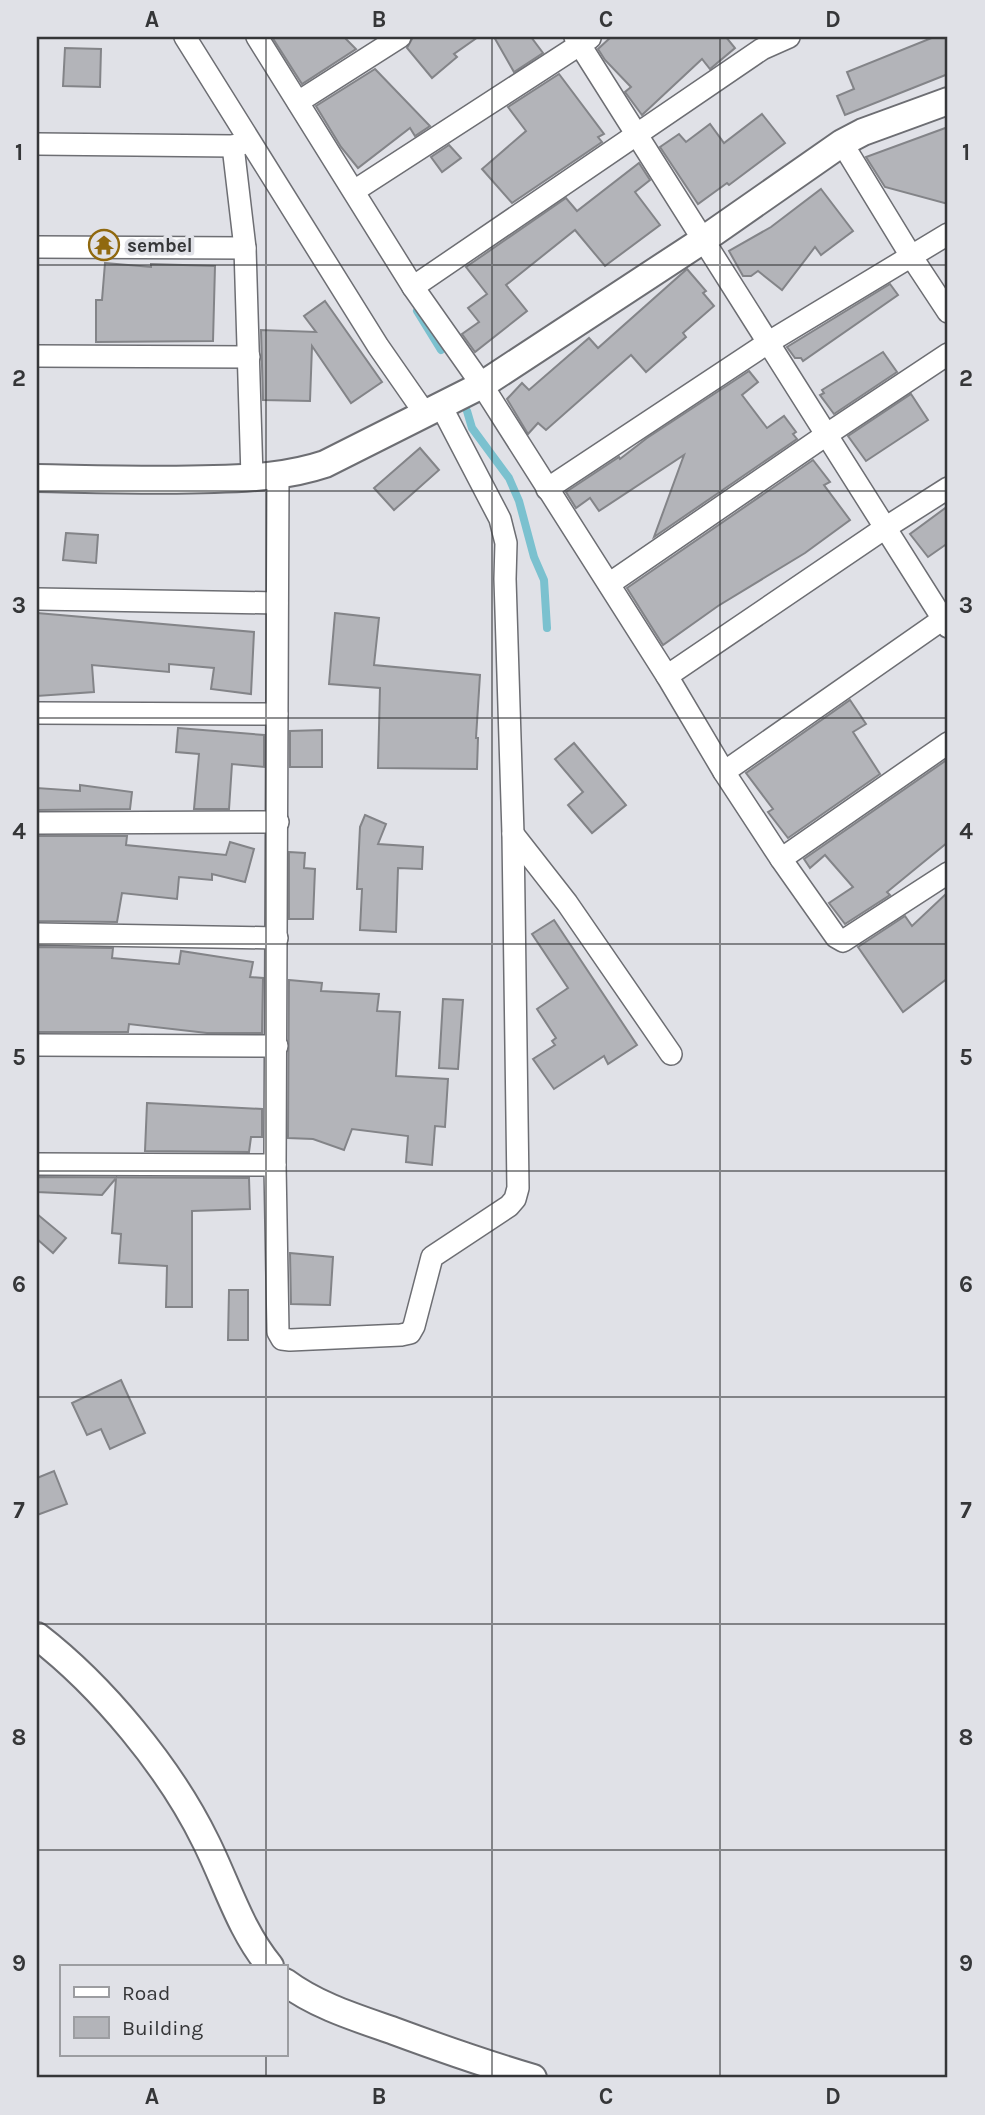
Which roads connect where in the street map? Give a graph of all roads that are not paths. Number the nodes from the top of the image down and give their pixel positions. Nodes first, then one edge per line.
1 (185, 37) edge
2 (257, 37) edge
3 (400, 37) edge
4 (789, 37) edge
5 (583, 39) edge
6 (758, 43) edge
7 (948, 101) edge
8 (298, 102) junction
9 (636, 136) junction
10 (842, 143) junction
11 (37, 144) edge
12 (242, 144) junction
13 (354, 191) junction
14 (948, 234) edge
15 (704, 240) junction
16 (37, 247) edge
17 (245, 248) junction
18 (911, 256) junction
19 (413, 286) junction
20 (948, 312) edge
21 (769, 342) junction
22 (948, 354) edge
23 (37, 356) edge
24 (249, 357) junction
25 (482, 385) junction
26 (433, 411) junction
27 (826, 435) junction
28 (278, 474) junction
29 (37, 478) edge
30 (252, 478) junction
31 (948, 488) edge
32 (547, 489) junction
33 (885, 528) junction
34 (609, 584) junction
35 (37, 599) edge
36 (277, 603) junction
37 (946, 623) edge
38 (667, 676) junction
39 (37, 713) edge
40 (277, 714) junction
41 (948, 743) edge
42 (723, 772) junction
43 (278, 822) junction
44 (37, 823) edge
45 (513, 834) junction
46 (781, 859) junction
47 (948, 873) edge
48 (37, 934) edge
49 (277, 938) junction
50 (37, 1045) edge
51 (277, 1046) junction
52 (671, 1054) dead end
53 (37, 1164) edge
54 (275, 1165) junction
55 (37, 1636) edge
56 (269, 1965) edge
57 (287, 1983) edge
58 (533, 2078) edge

1 - 12 street
2 - 8 street
3 - 8 street
4 - 6 street
5 - 9 street
5 - 13 street
6 - 9 street
7 - 10 street
8 - 13 street
9 - 15 street
9 - 19 street
10 - 15 street
10 - 18 street
11 - 12 street
12 - 17 street
12 - 26 street
13 - 19 street
14 - 18 street
15 - 21 street
15 - 25 street
16 - 17 street
17 - 24 street
18 - 20 street
18 - 21 street
19 - 25 street
21 - 27 street
21 - 32 street
22 - 27 street
23 - 24 street
24 - 30 street
25 - 26 street
25 - 32 street
26 - 28 street
26 - 45 street
27 - 33 street
27 - 34 street
28 - 30 street
28 - 36 street
29 - 30 street
31 - 33 street
32 - 34 street
33 - 37 street
33 - 38 street
34 - 38 street
35 - 36 street
36 - 40 street
37 - 42 street
38 - 42 street
39 - 40 street
40 - 43 street
41 - 46 street
42 - 46 street
43 - 44 street
43 - 49 street
45 - 52 street
45 - 54 street
46 - 47 street
48 - 49 street
49 - 51 street
50 - 51 street
51 - 54 street
53 - 54 street
55 - 56 street
57 - 58 street

